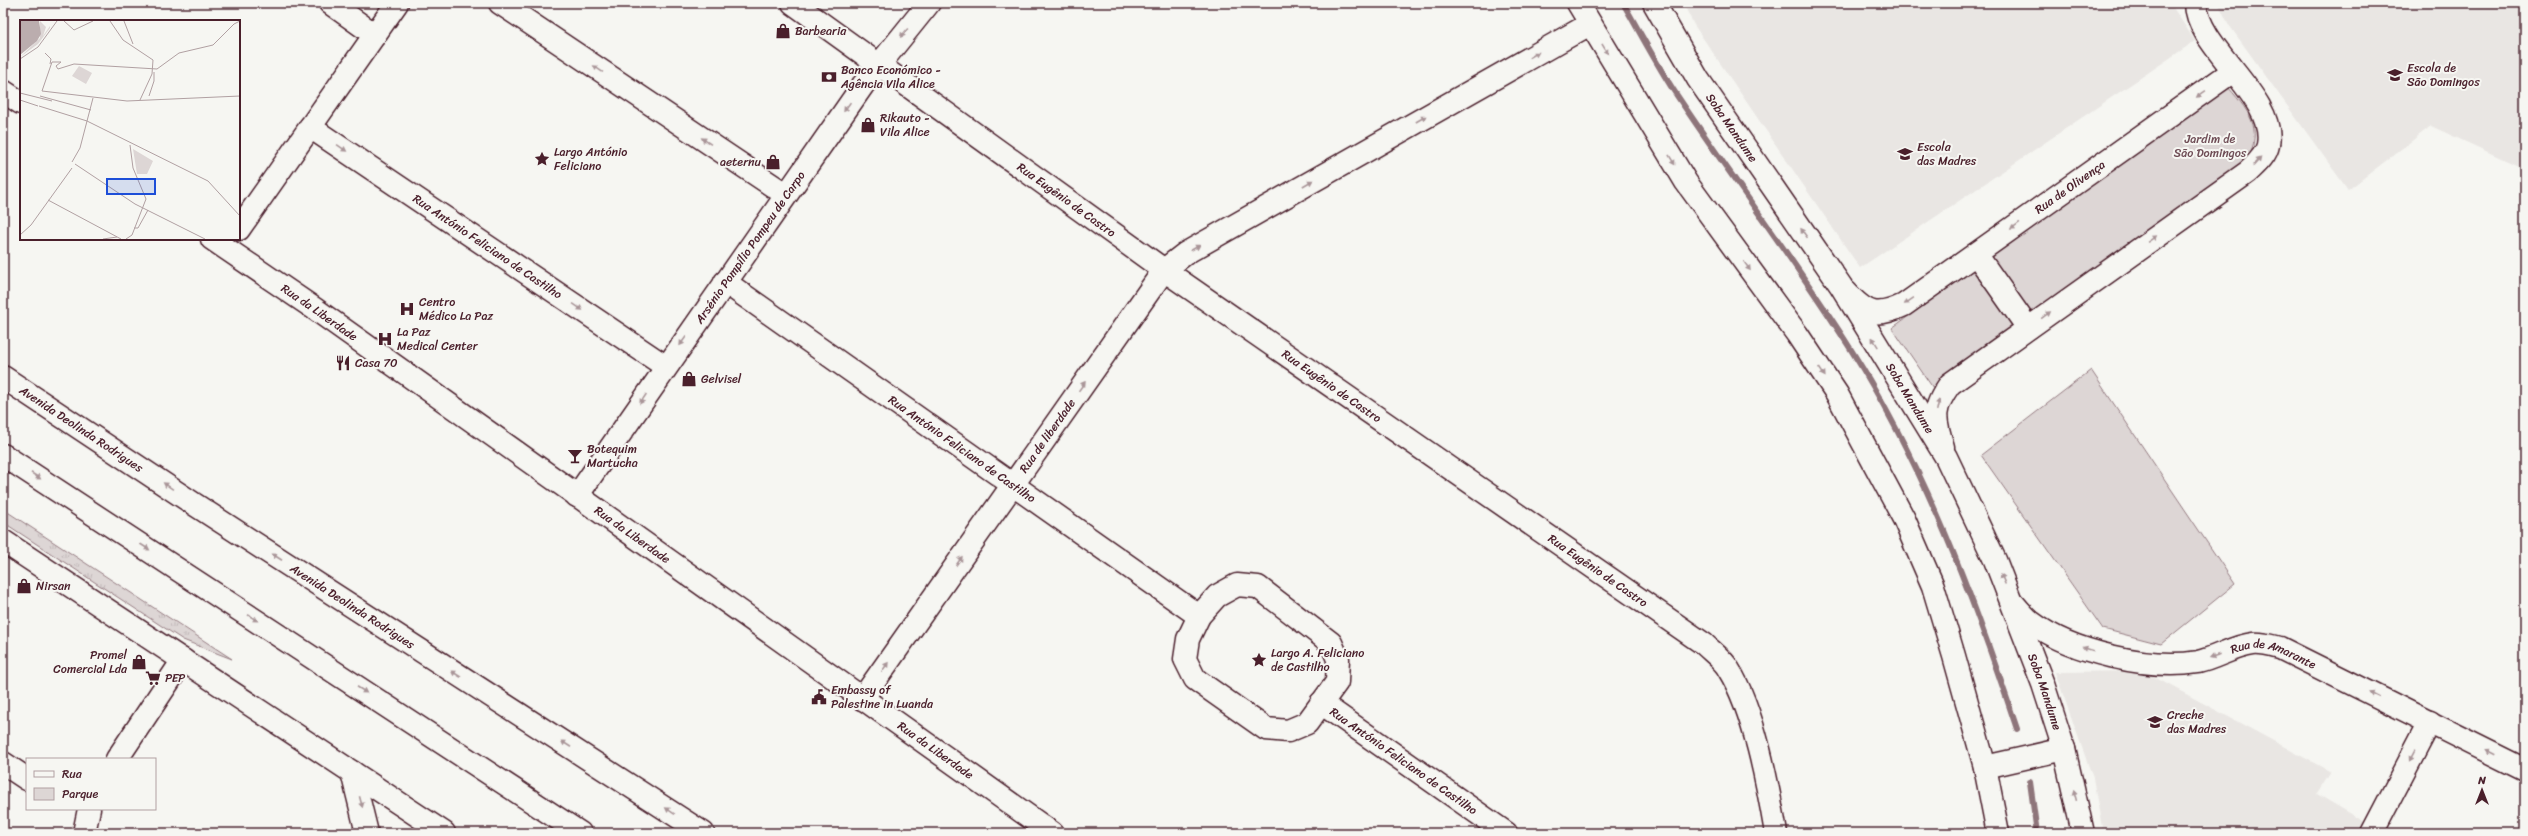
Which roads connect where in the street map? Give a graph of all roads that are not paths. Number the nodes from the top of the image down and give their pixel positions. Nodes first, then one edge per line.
1 (330, 3) edge
2 (397, 3) edge
3 (500, 3) edge
4 (793, 3) edge
5 (929, 3) edge
6 (1578, 3) edge
7 (1654, 3) edge
8 (2196, 3) edge
9 (1590, 24) junction
10 (375, 35) junction
11 (878, 65) junction
12 (2233, 71) junction
13 (3, 91) edge
14 (20, 102) edge
15 (310, 127) junction
16 (785, 194) junction
17 (240, 228) edge
18 (223, 242) edge
19 (1976, 254) junction
20 (1164, 270) junction
21 (725, 282) junction
22 (1841, 286) junction
23 (2028, 328) junction
24 (665, 366) junction
25 (3, 377) edge
26 (3, 455) edge
27 (1946, 457) junction
28 (1012, 485) junction
29 (577, 496) junction
30 (3, 541) edge
31 (2014, 604) junction
32 (1199, 616) junction
33 (183, 660) junction
34 (862, 699) junction
35 (1321, 703) junction
36 (2430, 722) junction
37 (2064, 750) junction
38 (119, 758) edge
39 (3, 763) edge
40 (1985, 767) junction
41 (2525, 770) edge
42 (352, 772) junction
43 (26, 779) edge
44 (367, 833) edge
45 (444, 833) edge
46 (580, 833) edge
47 (703, 833) edge
48 (1052, 833) edge
49 (1506, 833) edge
50 (1776, 833) edge
51 (1998, 833) edge
52 (2083, 833) edge
53 (2372, 833) edge

1 - 10 main road
2 - 10 main road
16 -> 3 main road
4 - 11 main road, Rua Eugênio de Castro
5 -> 11 main road, Arsénio Pompílio Pompeu de Carpo
6 - 9 main road
22 -> 7 main road, Soba Mandume
8 - 12 main road
20 -> 9 main road, Rua de liberdade
9 -> 40 main road
10 - 15 main road
11 -> 16 main road, Arsénio Pompílio Pompeu de Carpo
11 - 20 main road, Rua Eugênio de Castro
12 -> 19 main road, Rua de Olivença
23 -> 12 main road
13 - 14 main road
15 - 17 main road
15 -> 24 main road, Rua António Feliciano de Castilho
16 - 21 main road, Arsénio Pompílio Pompeu de Carpo
18 - 29 main road, Rua da Liberdade
19 -> 22 main road, Rua de Olivença
19 - 23 main road
28 -> 20 main road, Rua de liberdade
20 - 50 main road, Rua Eugênio de Castro
21 -> 24 main road, Arsénio Pompílio Pompeu de Carpo
21 - 28 main road, Rua António Feliciano de Castilho
27 -> 22 main road, Soba Mandume
27 -> 23 main road
24 -> 29 main road, Arsénio Pompílio Pompeu de Carpo
47 -> 25 main road, Avenida Deolinda Rodrigues
26 -> 46 main road
31 -> 27 main road, Soba Mandume
28 - 32 main road, Rua António Feliciano de Castilho
34 -> 28 main road, Rua de liberdade
29 - 34 main road, Rua da Liberdade
30 - 33 main road
36 -> 31 main road, Rua de Amarante
31 - 37 main road, Soba Mandume
32 - 35 main road
32 - 35 main road
33 - 38 main road
33 - 42 main road
34 - 48 main road, Rua da Liberdade
35 - 49 main road, Rua António Feliciano de Castilho
41 -> 36 main road, Rua de Amarante
36 -> 53 main road
37 - 40 main road
52 -> 37 main road, Soba Mandume
39 - 43 main road
40 - 51 main road
42 -> 44 main road
42 - 45 main road

